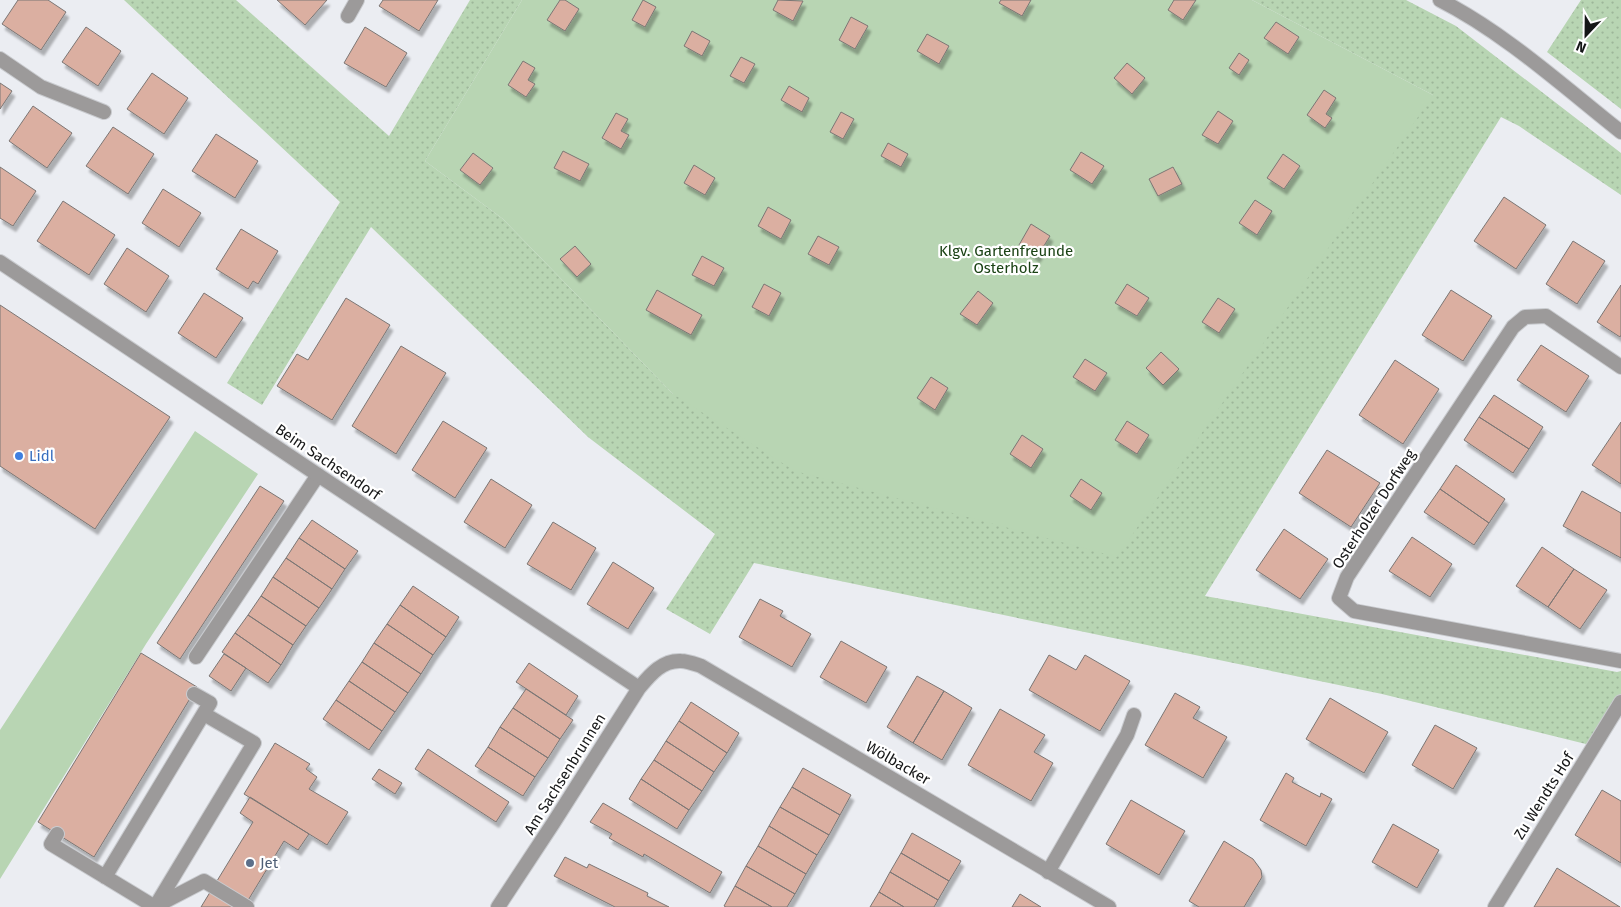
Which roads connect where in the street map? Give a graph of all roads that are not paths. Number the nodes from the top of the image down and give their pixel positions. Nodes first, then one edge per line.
1 (357, 0) edge
2 (1440, 0) edge
3 (348, 16) dead end
4 (0, 59) edge
5 (104, 112) dead end
6 (1621, 132) edge
7 (0, 262) edge
8 (1621, 367) edge
9 (318, 475) junction
10 (196, 657) dead end
11 (1621, 661) edge
12 (666, 664) joint
13 (639, 688) junction
14 (194, 694) dead end
15 (1621, 702) edge
16 (204, 714) junction
17 (1134, 715) dead end
18 (57, 834) dead end
19 (1048, 872) junction
20 (105, 877) junction
21 (154, 907) edge
22 (247, 907) edge
23 (498, 907) edge
24 (1109, 907) edge
25 (1495, 907) edge

1 - 3 street
2 - 6 street
4 - 5 street
7 - 9 street, Beim Sachsendorf
8 - 11 street, Osterholzer Dorfweg
9 - 10 street
9 - 13 street, Beim Sachsendorf
12 - 13 street, Am Sachsenbrunnen
12 - 19 street, Wölbacker
13 - 23 street, Am Sachsenbrunnen
14 - 16 street
15 - 25 street, Zu Wendts Hof
16 - 20 street
16 - 21 street
17 - 19 street
18 - 20 street
19 - 24 street, Wölbacker
20 - 21 street
21 - 22 street

